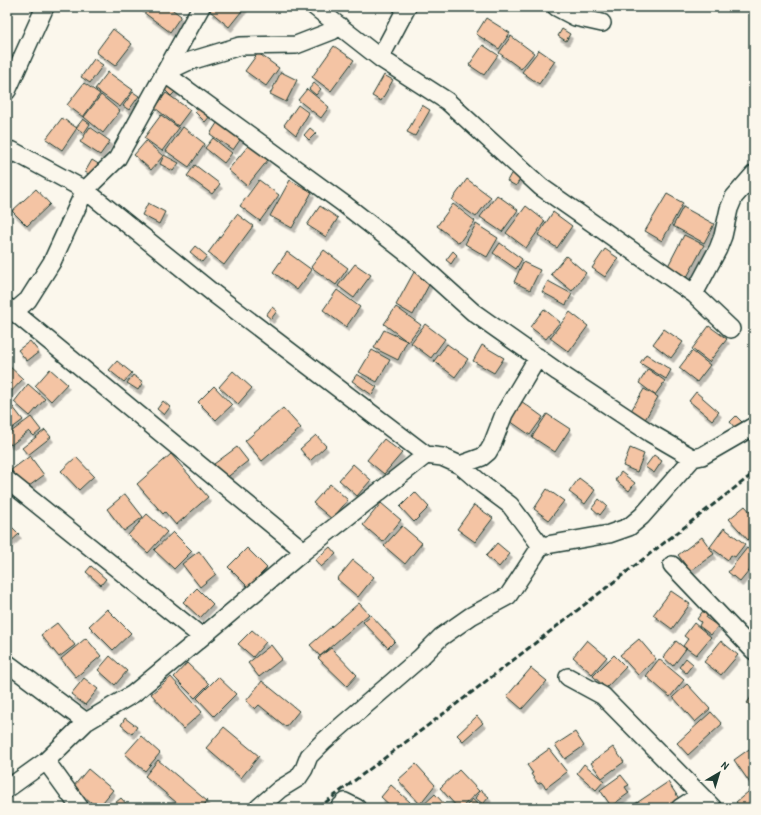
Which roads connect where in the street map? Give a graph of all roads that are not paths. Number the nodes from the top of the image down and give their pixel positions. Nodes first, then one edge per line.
1 (45, 7) edge
2 (201, 7) edge
3 (315, 7) edge
4 (407, 7) edge
5 (556, 7) edge
6 (602, 23) dead end
7 (340, 26) junction
8 (380, 58) junction
9 (164, 73) junction
10 (7, 91) edge
11 (9, 151) edge
12 (754, 174) edge
13 (84, 190) junction
14 (694, 294) junction
15 (11, 309) edge
16 (731, 329) dead end
17 (538, 357) junction
18 (754, 426) edge
19 (426, 455) junction
20 (693, 458) junction
21 (460, 465) junction
22 (7, 480) edge
23 (541, 546) junction
24 (304, 551) junction
25 (672, 565) dead end
26 (202, 637) junction
27 (754, 652) edge
28 (7, 663) edge
29 (568, 677) dead end
30 (86, 722) junction
31 (46, 761) junction
32 (7, 789) edge
33 (700, 795) junction
34 (80, 808) edge
35 (258, 808) edge
36 (339, 808) edge
37 (356, 808) edge
38 (680, 808) edge
39 (713, 808) edge

1 - 10 street
2 - 9 street
3 - 7 street
4 - 8 street
5 - 6 street
7 - 8 street
7 - 9 street
8 - 14 street
9 - 13 street
9 - 17 street
11 - 13 street
12 - 14 street
13 - 15 street
13 - 19 street
14 - 16 street
15 - 24 street
17 - 20 street
17 - 21 street
18 - 20 street
19 - 21 street
19 - 24 street
20 - 23 street
21 - 23 street
22 - 26 street
23 - 35 street
24 - 26 street
25 - 27 street
26 - 30 street
28 - 30 street
29 - 33 street
30 - 31 street
31 - 32 street
31 - 34 street
33 - 38 street
33 - 39 street
36 - 37 street

